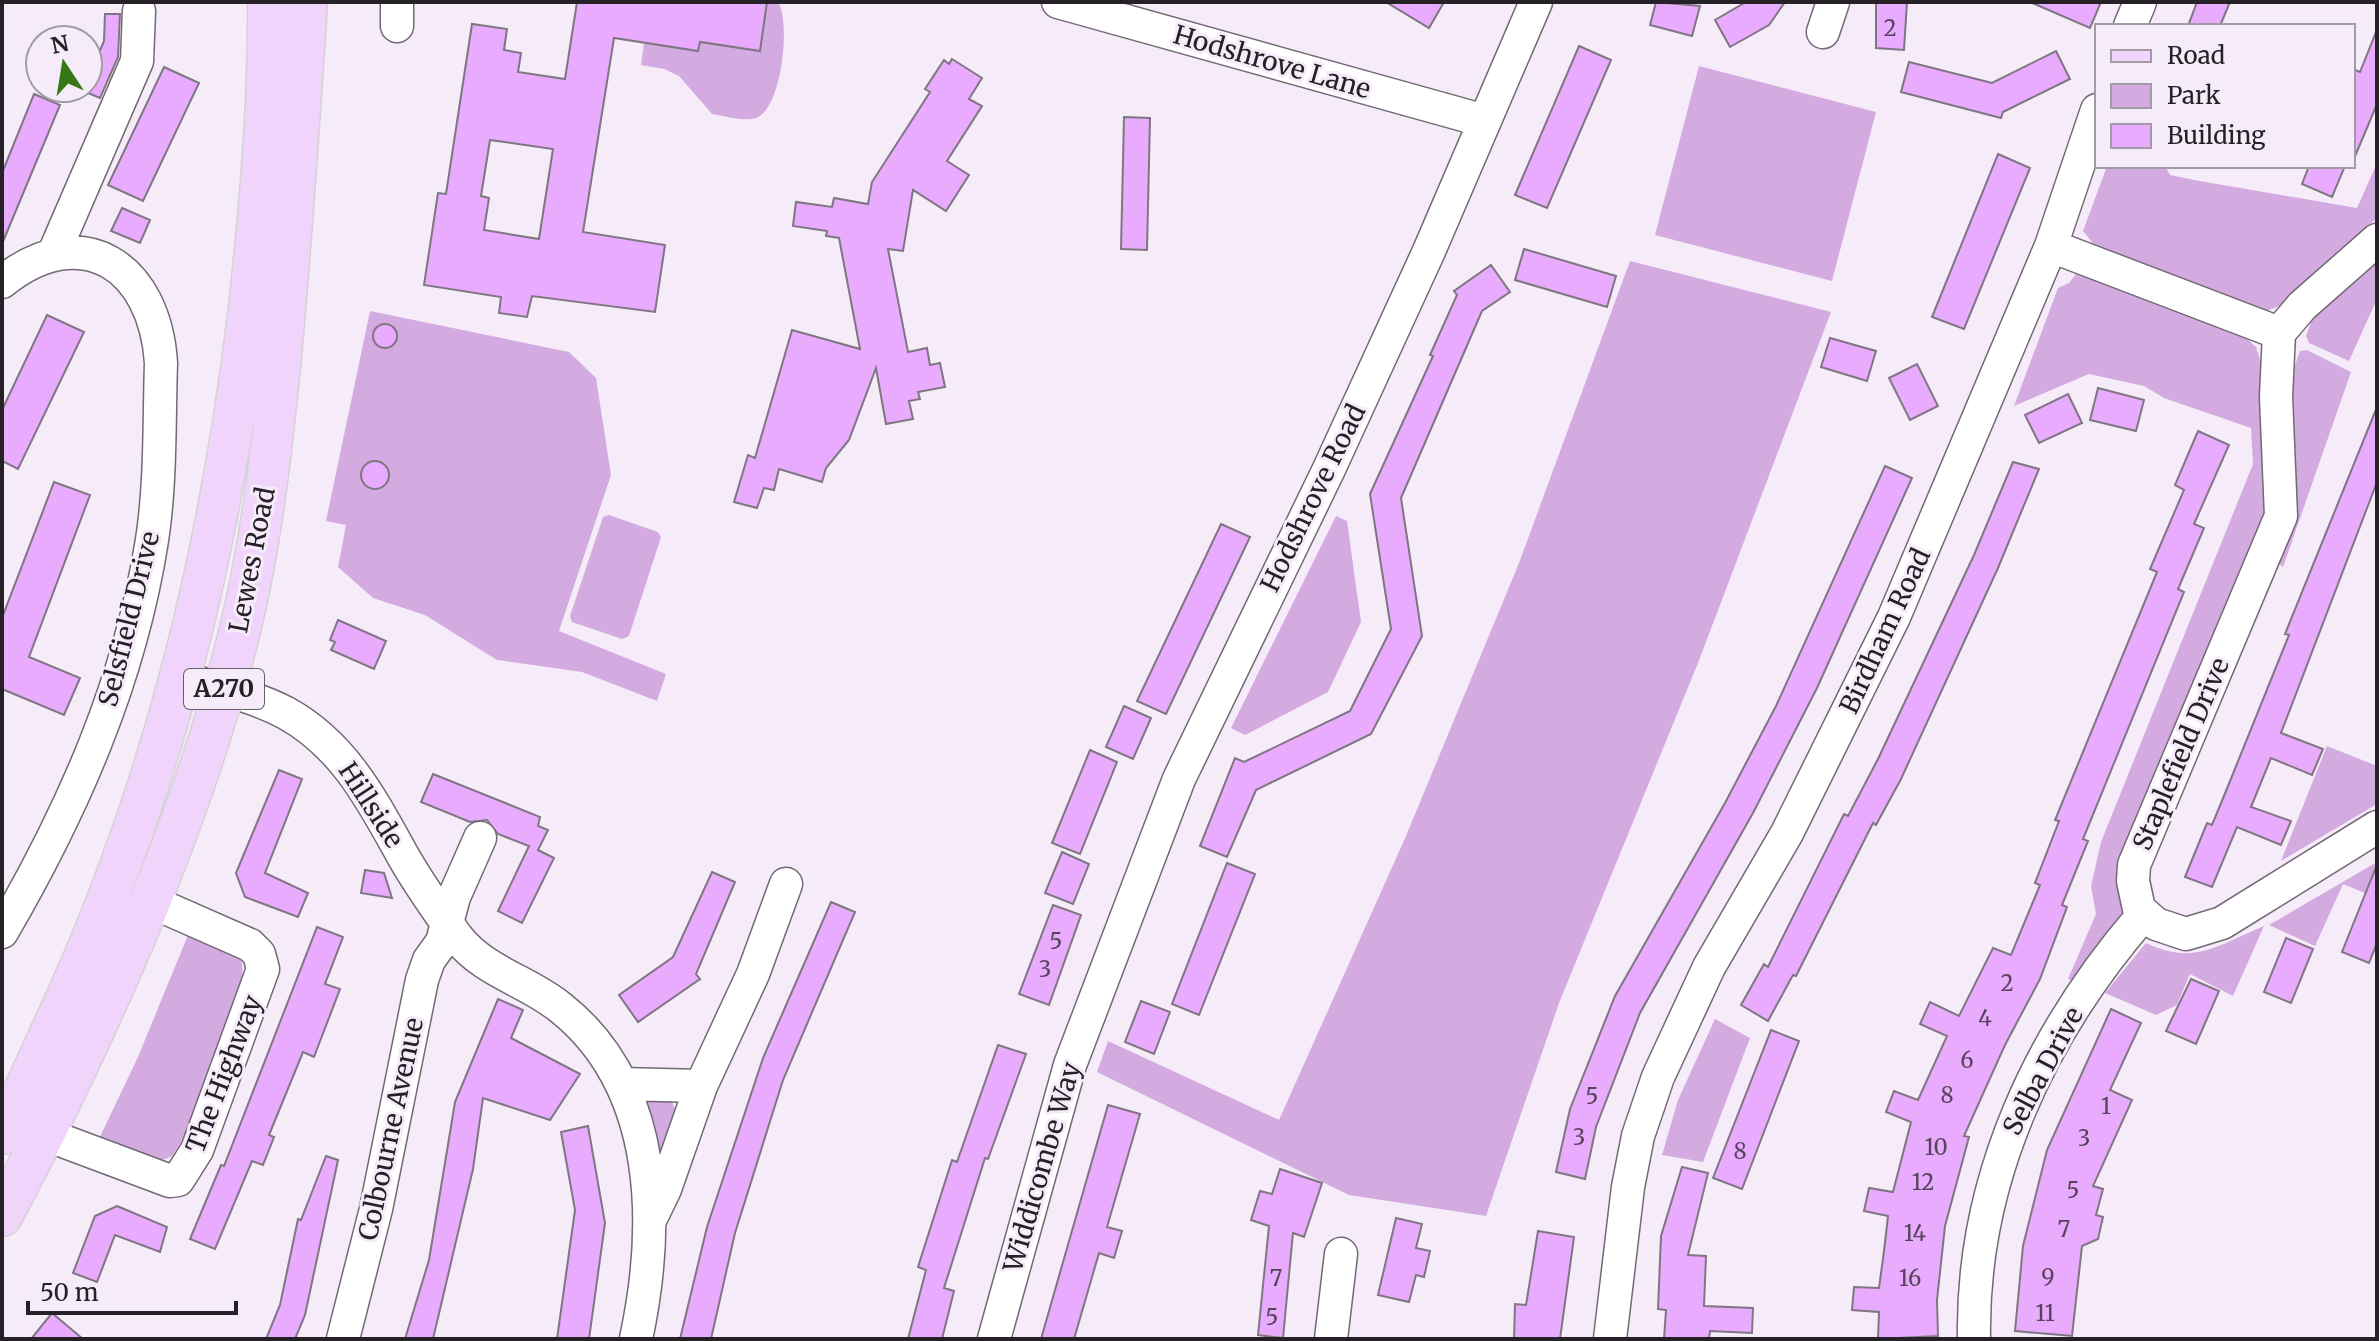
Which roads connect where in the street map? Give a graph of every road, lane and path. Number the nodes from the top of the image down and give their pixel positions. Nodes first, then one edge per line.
1 (268, 2) edge
2 (307, 2) edge
3 (1058, 2) edge
4 (1536, 2) edge
5 (2140, 2) edge
6 (139, 11) dead end
7 (2131, 24) edge
8 (2095, 116) edge
9 (1485, 121) junction
10 (2377, 240) edge
11 (2051, 246) junction
12 (54, 253) junction
13 (2, 282) edge
14 (2279, 333) junction
15 (182, 678) junction
16 (224, 690) junction
17 (2377, 827) edge
18 (480, 838) dead end
19 (786, 884) dead end
20 (152, 902) junction
21 (2143, 915) junction
22 (448, 924) junction
23 (2, 932) edge
24 (1094, 995) joint
25 (622, 1084) junction
26 (701, 1086) junction
27 (19, 1130) edge
28 (2, 1216) edge
29 (651, 1218) junction
30 (1341, 1254) dead end
31 (343, 1339) edge
32 (636, 1339) edge
33 (994, 1339) edge
34 (1331, 1339) edge
35 (1610, 1339) edge
36 (1974, 1339) edge

1 - 15 main road, Lewes Road / A270
2 - 16 main road, Lewes Road / A270
3 - 9 street, Hodshrove Lane
4 - 9 street, Hodshrove Road
5 - 7 street
6 - 12 street
8 - 11 street, Birdham Road
9 - 24 street, Hodshrove Road
10 - 14 street
11 - 14 street
11 - 35 street, Birdham Road
12 - 13 street
12 - 23 street, Selsfield Drive
14 - 21 street, Staplefield Drive
15 - 16 street, Hillside
15 - 27 main road, Lewes Road / A270
16 - 20 main road, Lewes Road / A270
16 - 22 street, Hillside
17 - 21 street
18 - 22 street
19 - 26 street, Hillside
20 - 27 main road, Lewes Road / A270
20 - 27 street, The Highway
21 - 36 street, Selba Drive
22 - 25 street, Hillside
22 - 31 street, Colbourne Avenue
24 - 33 street, Widdicombe Way
25 - 26 street
25 - 29 street, Hillside
26 - 29 street, Hillside
27 - 28 main road, Lewes Road / A270
29 - 32 street, Hillside
30 - 34 street

